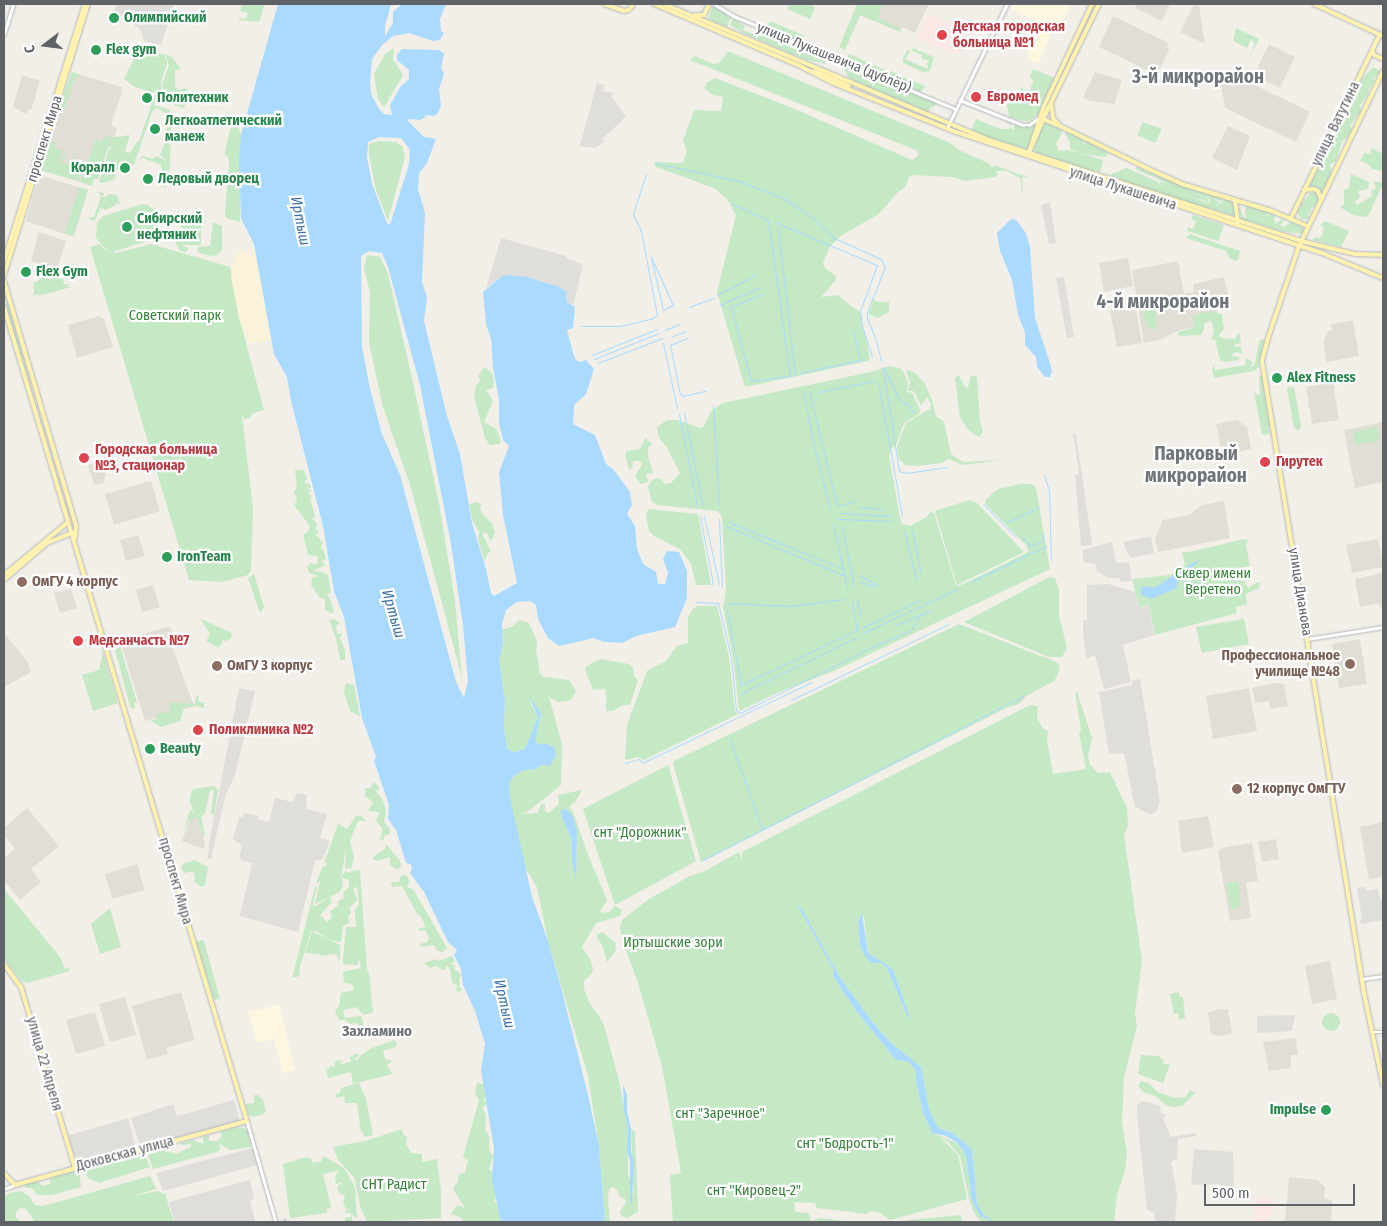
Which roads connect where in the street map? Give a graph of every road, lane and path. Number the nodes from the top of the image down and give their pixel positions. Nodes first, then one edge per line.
1 (13, 4) edge
2 (86, 4) edge
3 (604, 4) edge
4 (633, 4) edge
5 (654, 4) edge
6 (664, 4) edge
7 (712, 4) edge
8 (718, 4) edge
9 (1007, 4) edge
10 (1092, 4) edge
11 (1099, 4) edge
12 (1314, 4) edge
13 (681, 11) junction
14 (724, 11) junction
15 (1088, 13) junction
16 (1093, 16) junction
17 (713, 25) junction
18 (4, 34) edge
19 (1381, 35) edge
20 (1372, 50) junction
21 (1383, 59) edge
22 (798, 63) junction
23 (1383, 71) edge
24 (866, 92) junction
25 (1049, 94) junction
26 (1054, 96) junction
27 (960, 100) junction
28 (1051, 103) junction
29 (956, 108) junction
30 (1041, 118) junction
31 (1032, 123) junction
32 (1037, 125) junction
33 (1060, 126) junction
34 (948, 127) junction
35 (1028, 154) junction
36 (1304, 190) junction
37 (1321, 199) junction
38 (1235, 200) junction
39 (1291, 218) junction
40 (1238, 224) junction
41 (1308, 226) junction
42 (1302, 241) junction
43 (1299, 246) junction
44 (1331, 248) junction
45 (1337, 250) junction
46 (1322, 253) junction
47 (1383, 255) edge
48 (1334, 258) junction
49 (4, 261) edge
50 (4, 273) edge
51 (1383, 278) edge
52 (4, 282) edge
53 (4, 307) edge
54 (37, 393) junction
55 (30, 395) junction
56 (46, 426) junction
57 (39, 428) junction
58 (72, 513) junction
59 (65, 515) junction
60 (68, 522) junction
61 (76, 524) junction
62 (74, 532) junction
63 (4, 575) edge
64 (4, 580) edge
65 (1383, 627) edge
66 (1307, 639) junction
67 (4, 964) edge
68 (1383, 976) edge
69 (1362, 979) junction
70 (1371, 1032) junction
71 (1383, 1032) edge
72 (1383, 1085) edge
73 (247, 1121) junction
74 (75, 1168) junction
75 (4, 1172) edge
76 (18, 1184) junction
77 (4, 1188) edge
78 (276, 1222) edge

1 - 18 street
2 - 49 main road, проспект Мира
2 - 50 main road, проспект Мира
3 - 4 main road
5 - 22 main road, улица Лукашевича
6 - 13 main road, улица Лукашевича
7 - 13 main road
7 - 14 street, улица Лукашевича (дублёр)
7 - 17 main road
8 - 14 street
9 - 27 street
10 - 15 main road
11 - 16 main road
12 - 19 main road
13 - 17 main road, улица Лукашевича
14 - 29 street, улица Лукашевича (дублёр)
15 - 16 main road
15 - 25 main road
16 - 26 main road
17 - 22 main road, улица Лукашевича
19 - 20 main road, улица Ватутина
20 - 21 main road
20 - 36 main road, улица Ватутина
22 - 24 main road, улица Лукашевича
22 - 24 main road, улица Лукашевича
23 - 37 main road, улица Ватутина
24 - 34 main road, улица Лукашевича
25 - 26 main road
25 - 30 main road
26 - 28 main road
27 - 29 street
27 - 31 street
28 - 30 main road
28 - 33 main road
29 - 34 street
30 - 31 street
30 - 32 main road
30 - 33 main road
30 - 35 main road
31 - 32 street
32 - 35 main road
33 - 38 main road
34 - 35 main road, улица Лукашевича
35 - 40 main road, улица Лукашевича
36 - 37 main road
36 - 39 main road, улица Ватутина
37 - 41 main road, улица Ватутина
38 - 39 main road
38 - 40 main road
39 - 41 main road
40 - 42 main road, улица Лукашевича
40 - 43 main road, улица Лукашевича
41 - 42 main road, улица Ватутина
42 - 43 main road, улица Ватутина
42 - 44 main road, улица Лукашевича
43 - 46 main road, улица Лукашевича
43 - 66 main road, улица Дианова
44 - 45 main road, улица Лукашевича
44 - 46 main road
45 - 47 main road, улица Лукашевича
45 - 48 main road
46 - 48 main road, улица Лукашевича
48 - 51 main road, улица Лукашевича
52 - 54 main road, проспект Мира
53 - 55 main road, проспект Мира
54 - 55 main road
54 - 56 main road, проспект Мира
55 - 57 main road, проспект Мира
56 - 57 main road
56 - 58 main road, проспект Мира
57 - 59 main road, проспект Мира
58 - 59 main road
58 - 61 main road, проспект Мира
59 - 60 main road, проспект Мира
60 - 61 main road
60 - 62 main road, проспект Мира
60 - 63 main road
61 - 62 main road, проспект Мира
62 - 64 main road
62 - 73 main road, проспект Мира
65 - 66 street
66 - 69 main road, улица Дианова
67 - 74 main road, улица 22 Апреля
68 - 69 street
69 - 70 main road, улица Дианова
70 - 71 street
70 - 72 main road, улица Дианова
73 - 74 main road, Доковская улица
73 - 78 street, проспект Мира
74 - 76 main road, Доковская улица
75 - 76 main road
76 - 77 street, Доковская улица

